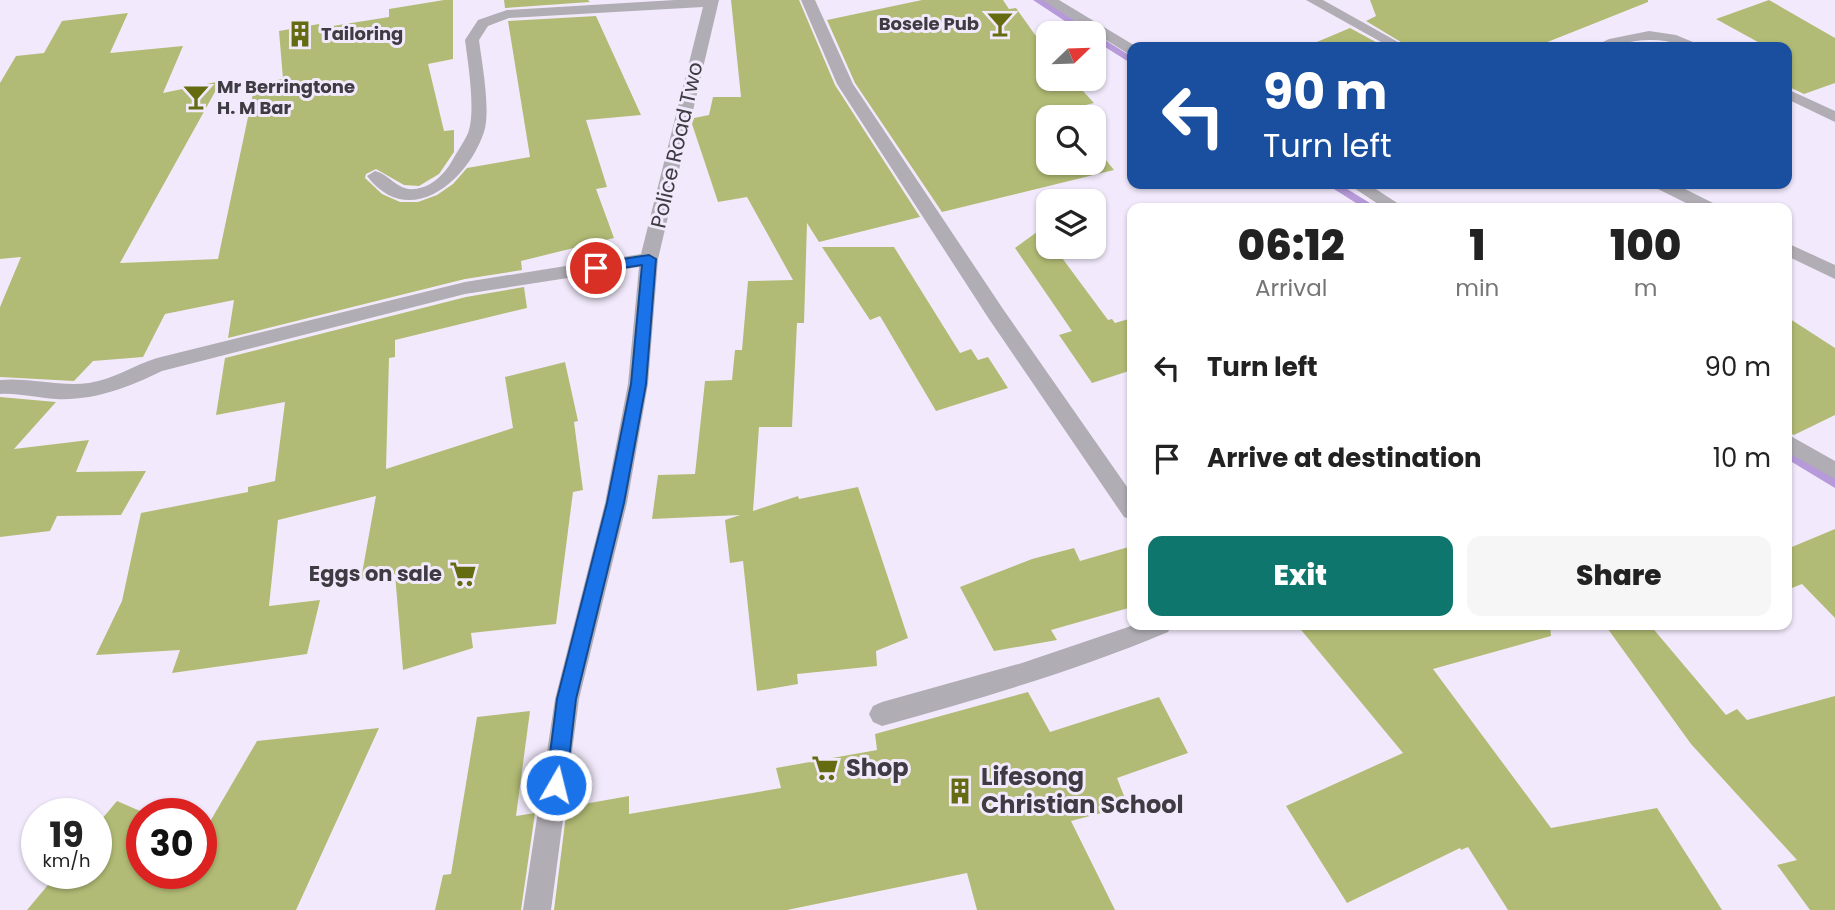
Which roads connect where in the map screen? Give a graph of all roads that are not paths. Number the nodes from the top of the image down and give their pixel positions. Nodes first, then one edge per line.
1 (808, 0) edge
2 (1049, 0) edge
3 (1313, 0) edge
4 (712, 1) edge
5 (507, 7) edge
6 (1390, 42) edge
7 (1616, 42) edge
8 (1687, 42) edge
9 (1127, 47) edge
10 (1792, 96) edge
11 (1835, 117) edge
12 (375, 176) dead end
13 (1364, 189) edge
14 (1672, 189) edge
15 (1388, 203) edge
16 (1699, 203) edge
17 (1792, 251) edge
18 (649, 259) junction
19 (1835, 273) edge
20 (0, 387) edge
21 (1792, 445) edge
22 (1835, 471) edge
23 (1127, 504) edge
24 (1148, 630) edge
25 (881, 714) dead end
26 (537, 910) edge

1 - 23 street
2 - 9 street
3 - 6 street
4 - 5 street
4 - 18 street, Police Road Two
5 - 12 street
7 - 8 street
10 - 11 street
13 - 15 street
14 - 16 street
17 - 19 street
18 - 20 street
18 - 26 street, Police Road Two
21 - 22 street
24 - 25 street

